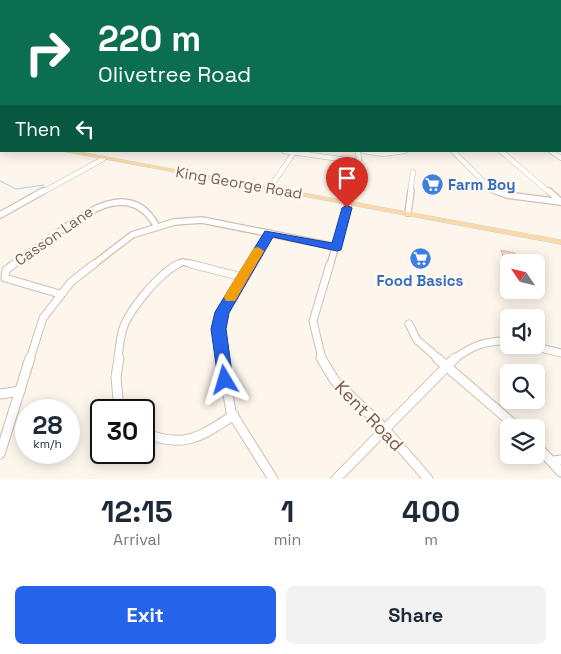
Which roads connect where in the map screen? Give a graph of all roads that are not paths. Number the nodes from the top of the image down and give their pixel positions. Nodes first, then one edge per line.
1 (69, 152) edge
2 (295, 152) edge
3 (358, 152) edge
4 (370, 152) edge
5 (398, 152) edge
6 (454, 152) edge
7 (502, 152) edge
8 (103, 159) junction
9 (413, 172) dead end
10 (269, 189) junction
11 (561, 202) edge
12 (349, 203) junction
13 (408, 214) junction
14 (0, 215) edge
15 (157, 227) junction
16 (269, 233) junction
17 (561, 242) edge
18 (337, 247) junction
19 (242, 277) junction
20 (60, 294) junction
21 (409, 324) dead end
22 (500, 340) edge
23 (545, 349) edge
24 (561, 353) edge
25 (447, 364) junction
26 (20, 392) junction
27 (0, 394) edge
28 (119, 399) edge
29 (234, 415) junction
30 (508, 419) edge
31 (384, 428) junction
32 (155, 437) edge
33 (545, 451) edge
34 (0, 454) edge
35 (557, 460) edge
36 (561, 472) edge
37 (273, 479) edge
38 (336, 479) edge
39 (428, 479) edge

1 - 8 main road, King George Road
2 - 3 street
2 - 10 street
4 - 5 street
6 - 11 street
7 - 11 street
8 - 10 main road, King George Road
8 - 14 street
9 - 13 street
10 - 12 main road, King George Road
12 - 13 main road, King George Road
12 - 18 street, Kent Road
13 - 17 main road, King George Road
15 - 16 street
15 - 20 street
15 - 20 street, Casson Lane
16 - 18 street
16 - 19 street
18 - 31 street, Kent Road
19 - 28 street
19 - 29 street
20 - 26 street
21 - 25 street
22 - 25 street
23 - 24 street
25 - 30 street
25 - 31 street
26 - 27 street
26 - 34 street
29 - 32 street
29 - 37 street
31 - 38 street
31 - 39 street, Kent Road
33 - 35 street
35 - 36 street

